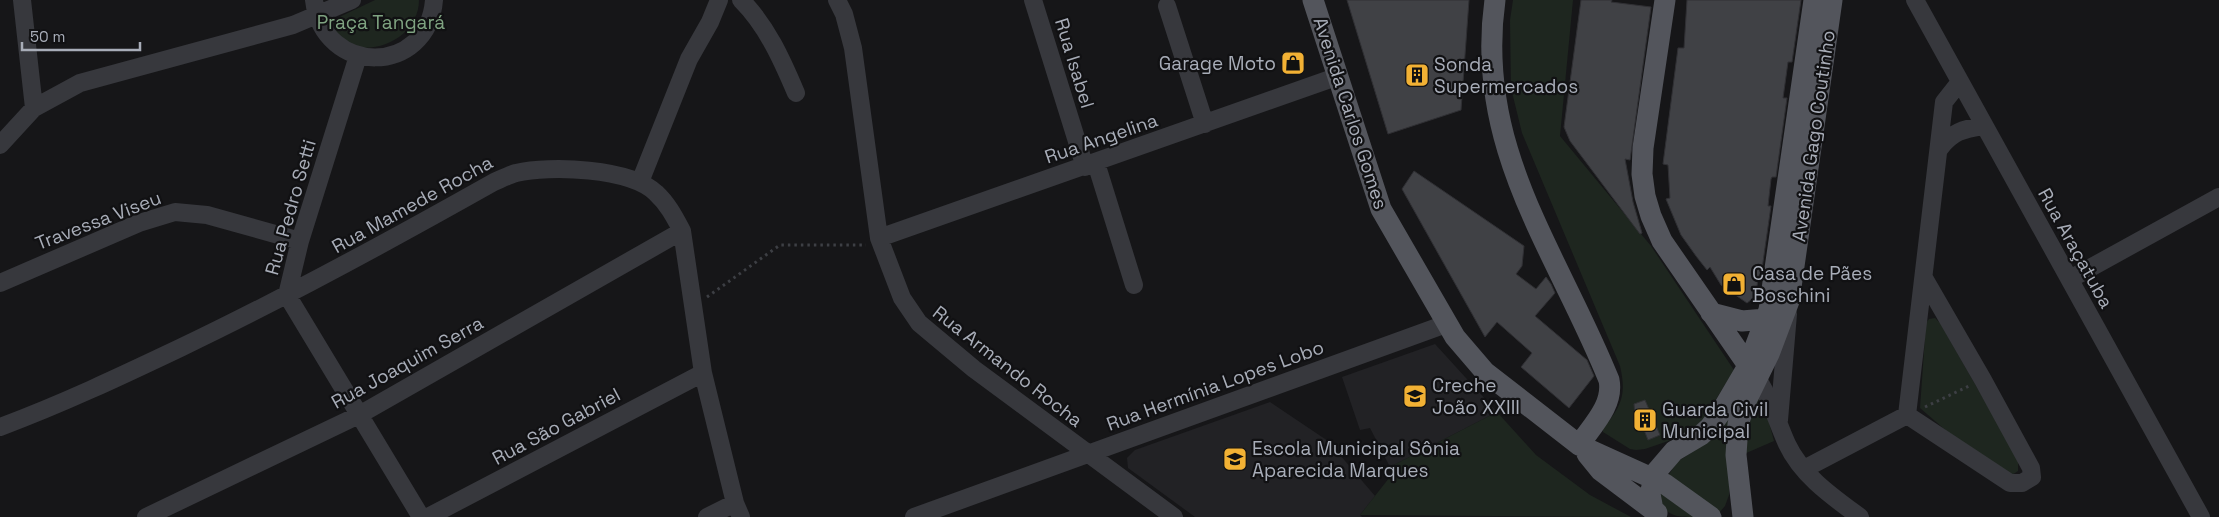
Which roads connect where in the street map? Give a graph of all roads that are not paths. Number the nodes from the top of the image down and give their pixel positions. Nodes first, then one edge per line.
1 (22, 0) edge
2 (352, 0) edge
3 (434, 0) edge
4 (719, 0) edge
5 (741, 0) edge
6 (837, 0) edge
7 (1033, 0) edge
8 (1313, 0) edge
9 (1495, 0) edge
10 (1665, 0) edge
11 (1814, 0) edge
12 (1832, 0) edge
13 (1915, 0) edge
14 (1166, 6) dead end
15 (315, 8) edge
16 (358, 56) junction
17 (1336, 77) junction
18 (1959, 83) junction
19 (796, 93) dead end
20 (34, 108) junction
21 (1205, 124) junction
22 (1983, 126) junction
23 (0, 144) edge
24 (1940, 148) junction
25 (1090, 165) junction
26 (640, 182) junction
27 (2219, 197) edge
28 (682, 231) junction
29 (300, 241) junction
30 (880, 241) junction
31 (1924, 278) junction
32 (2070, 279) junction
33 (0, 283) edge
34 (1134, 285) dead end
35 (287, 295) junction
36 (1790, 301) junction
37 (1710, 313) junction
38 (1766, 319) junction
39 (1446, 324) junction
40 (1752, 372) junction
41 (703, 373) junction
42 (359, 415) junction
43 (1908, 415) junction
44 (1779, 423) junction
45 (0, 427) edge
46 (1579, 445) junction
47 (1674, 451) junction
48 (1087, 454) junction
49 (1611, 460) junction
50 (1804, 469) junction
51 (1653, 478) junction
52 (1739, 493) junction
53 (738, 510) edge
54 (1658, 514) edge
55 (146, 517) edge
56 (421, 517) edge
57 (428, 517) edge
58 (707, 517) edge
59 (914, 517) edge
60 (1174, 517) edge
61 (1711, 517) edge
62 (1727, 517) edge
63 (1743, 517) edge
64 (1860, 517) edge
65 (2201, 517) edge

1 - 20 street
2 - 15 street
3 - 16 street
4 - 26 street
5 - 19 street
6 - 30 street, Rua Armando Rocha
7 - 25 street, Rua Isabel
8 - 17 main road, Avenida Carlos Gomes
9 - 46 main road
10 - 37 main road
11 - 38 main road
12 - 36 main road, Avenida Gago Coutinho
13 - 18 street, Rua Araçatuba
14 - 21 street
15 - 16 street
15 - 20 street
16 - 29 street, Rua Pedro Setti
17 - 21 street, Rua Angelina
17 - 39 main road, Avenida Carlos Gomes
18 - 22 street, Rua Araçatuba
18 - 24 street
20 - 23 street
21 - 25 street, Rua Angelina
22 - 24 street
22 - 32 street, Rua Araçatuba
24 - 31 street
25 - 30 street, Rua Angelina
25 - 34 street, Rua Isabel
26 - 28 street, Rua Mamede Rocha
26 - 35 street, Rua Mamede Rocha
27 - 32 street
28 - 41 street, Rua Mamede Rocha
28 - 42 street, Rua Joaquim Serra
29 - 33 street, Travessa Viseu
29 - 35 street, Rua Pedro Setti
30 - 48 street, Rua Armando Rocha
31 - 43 street
31 - 43 street
32 - 65 street, Rua Araçatuba
35 - 42 street, Rua Pedro Setti
35 - 45 street, Rua Mamede Rocha
36 - 40 main road, Avenida Gago Coutinho
36 - 44 street, Avenida Gago Coutinho
37 - 38 main road
37 - 40 main road
38 - 40 main road
39 - 46 main road, Avenida Carlos Gomes
39 - 48 street, Rua Hermínia Lopes Lobo
40 - 44 street
40 - 47 main road
40 - 52 main road, Avenida Gago Coutinho
41 - 53 street, Rua Mamede Rocha
41 - 57 street, Rua São Gabriel
42 - 55 street, Rua Joaquim Serra
42 - 56 street, Rua Pedro Setti
43 - 50 street
44 - 50 street
46 - 49 main road, Avenida Carlos Gomes
46 - 54 main road
47 - 49 main road
47 - 51 main road
48 - 59 street, Rua Hermínia Lopes Lobo
48 - 60 street, Rua Armando Rocha
49 - 51 main road, Avenida Carlos Gomes
50 - 64 street
51 - 54 main road
51 - 61 main road, Avenida Carlos Gomes
52 - 62 main road
52 - 63 main road, Avenida Gago Coutinho
53 - 58 street

